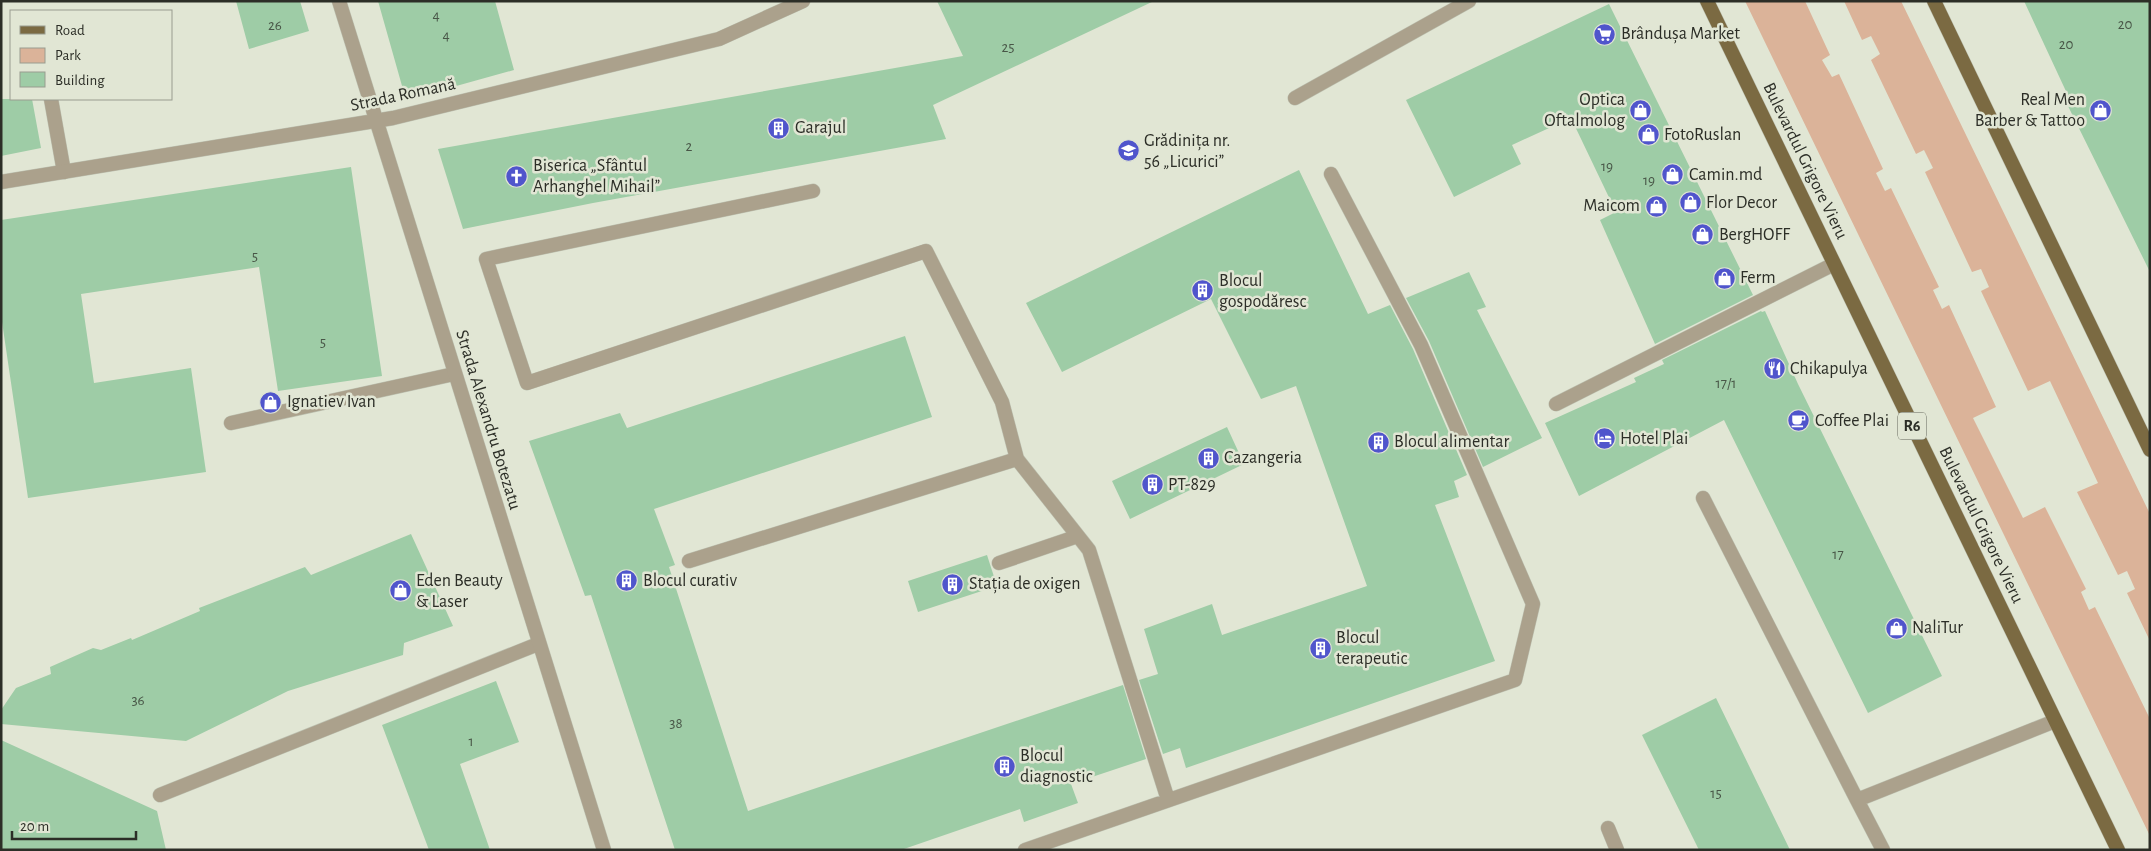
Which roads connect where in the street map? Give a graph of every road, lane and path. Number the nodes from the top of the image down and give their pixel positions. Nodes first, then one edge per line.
1 (338, 1) edge
2 (802, 1) edge
3 (1468, 1) edge
4 (1707, 1) edge
5 (1934, 1) edge
6 (1295, 98) dead end
7 (51, 100) edge
8 (375, 121) junction
9 (64, 172) junction
10 (1331, 174) dead end
11 (1, 182) edge
12 (813, 192) dead end
13 (1834, 264) junction
14 (454, 374) junction
15 (1556, 404) dead end
16 (231, 423) dead end
17 (2150, 450) edge
18 (1017, 459) junction
19 (1703, 498) dead end
20 (1078, 536) junction
21 (689, 562) dead end
22 (999, 563) dead end
23 (538, 644) junction
24 (2055, 721) junction
25 (160, 795) dead end
26 (1168, 800) junction
27 (1857, 800) junction
28 (1608, 828) dead end
29 (604, 850) edge
30 (1025, 850) edge
31 (1617, 850) edge
32 (1883, 850) edge
33 (2118, 850) edge

1 - 8 street, Strada Alexandru Botezatu
2 - 8 street, Strada Romană
3 - 6 street
4 - 13 main road, Bulevardul Grigore Vieru / R6
5 - 17 main road
7 - 9 street
8 - 9 street, Strada Romană
8 - 14 street, Strada Alexandru Botezatu
9 - 11 street, Strada Romană
10 - 26 street
12 - 18 street
13 - 15 street
13 - 24 main road, Bulevardul Grigore Vieru / R6
14 - 16 street
14 - 23 street, Strada Alexandru Botezatu
18 - 20 street
18 - 21 street
19 - 27 street
20 - 22 street
20 - 26 street
23 - 25 street
23 - 29 street, Strada Alexandru Botezatu
24 - 27 street
24 - 33 main road, Bulevardul Grigore Vieru / R6
26 - 30 street
27 - 32 street
28 - 31 street

